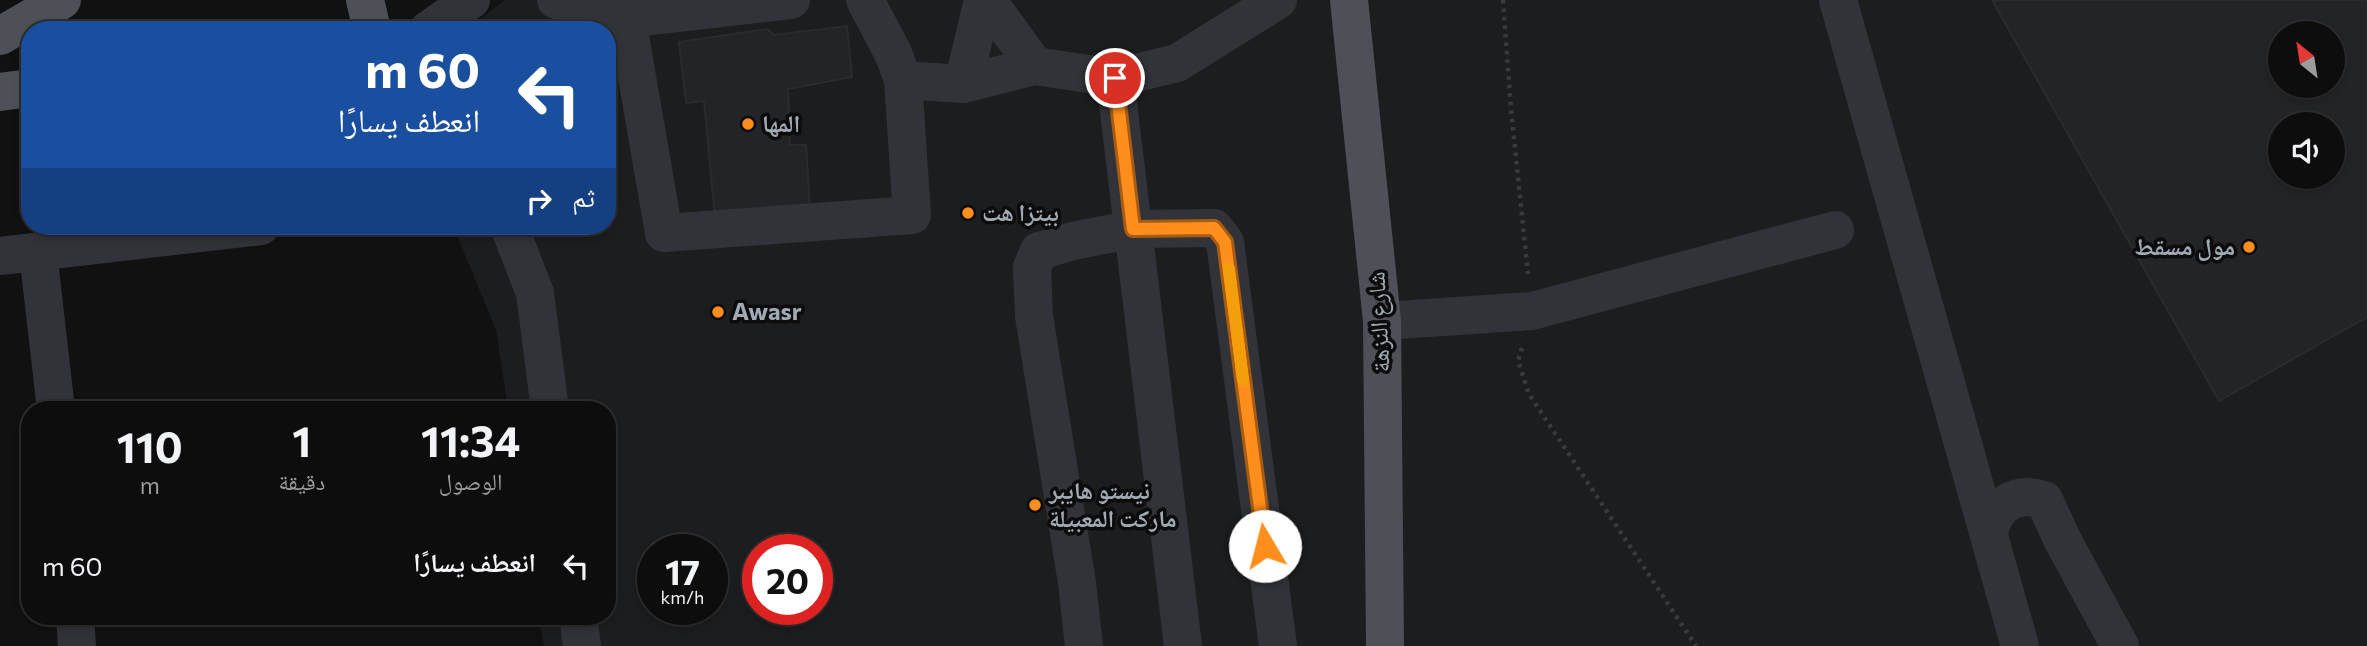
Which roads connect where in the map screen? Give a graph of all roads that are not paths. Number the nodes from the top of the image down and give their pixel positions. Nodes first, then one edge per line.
1 (62, 0) edge
2 (365, 0) edge
3 (471, 0) edge
4 (556, 0) edge
5 (791, 0) edge
6 (865, 0) edge
7 (985, 0) edge
8 (1251, 0) edge
9 (1278, 0) edge
10 (1349, 0) edge
11 (1838, 0) edge
12 (629, 10) edge
13 (26, 21) edge
14 (370, 21) edge
15 (441, 21) edge
16 (21, 24) edge
17 (0, 36) edge
18 (1222, 37) junction
19 (1035, 66) junction
20 (1115, 78) junction
21 (903, 80) junction
22 (963, 84) junction
23 (21, 89) edge
24 (0, 92) edge
25 (1133, 229) junction
26 (1835, 230) dead end
27 (184, 235) edge
28 (512, 235) edge
29 (38, 252) junction
30 (0, 256) edge
31 (1382, 321) junction
32 (55, 401) edge
33 (549, 401) edge
34 (1989, 532) junction
35 (75, 625) edge
36 (579, 625) edge
37 (76, 646) edge
38 (582, 646) edge
39 (1084, 646) edge
40 (1183, 646) edge
41 (1278, 646) edge
42 (1385, 646) edge
43 (2020, 646) edge
44 (2120, 646) edge

1 - 13 main road
2 - 14 main road
3 - 15 street
4 - 12 street
5 - 12 street
6 - 21 street
7 - 19 street
7 - 22 street
8 - 18 street
9 - 18 street
10 - 31 main road, شارع النزهة
11 - 34 street
12 - 21 street
16 - 17 main road
18 - 20 street
19 - 20 street
19 - 22 street
20 - 25 street
21 - 22 street
23 - 24 main road
25 - 39 street
25 - 40 street
25 - 41 street
26 - 31 street
27 - 29 street
28 - 33 street
29 - 30 street
29 - 32 street
31 - 42 main road, شارع النزهة
34 - 43 street
34 - 44 street
35 - 37 street
36 - 38 street

